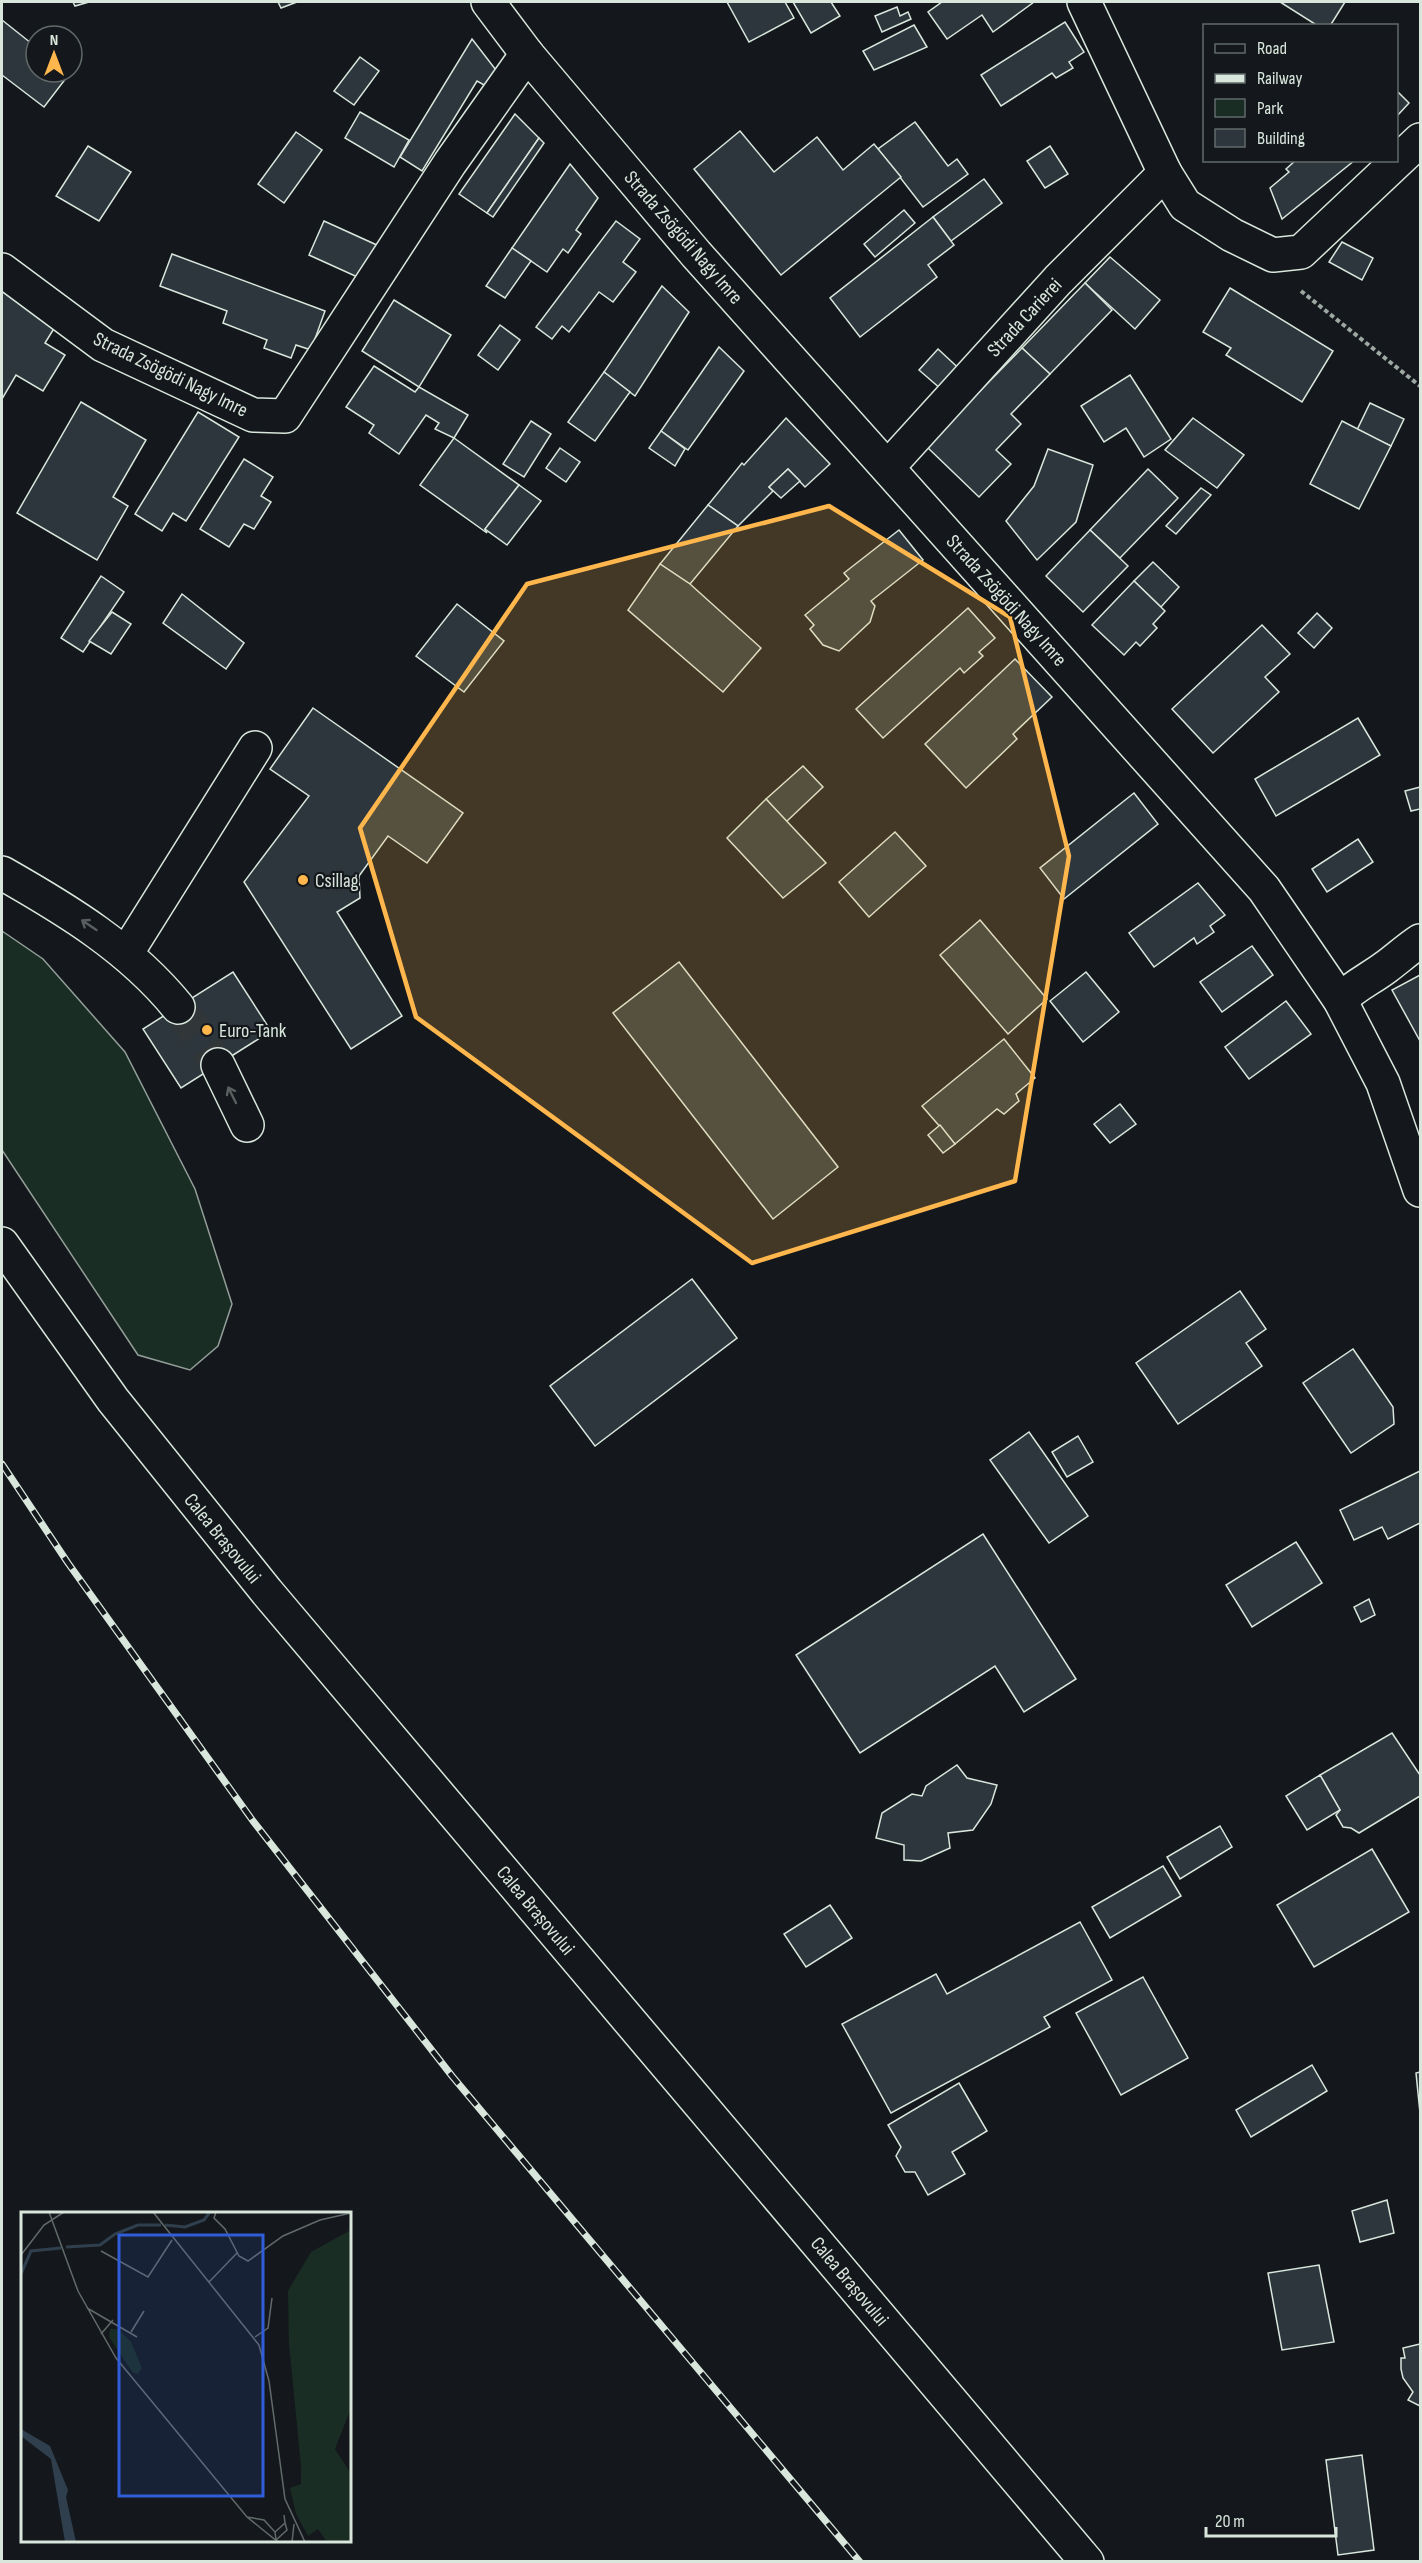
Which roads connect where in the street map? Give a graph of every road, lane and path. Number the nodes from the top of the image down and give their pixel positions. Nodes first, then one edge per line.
1 (488, 2) edge
2 (1084, 2) edge
3 (527, 54) junction
4 (1420, 140) edge
5 (1398, 161) edge
6 (1397, 162) edge
7 (1165, 173) junction
8 (1273, 255) junction
9 (2, 270) edge
10 (1420, 386) edge
11 (888, 467) junction
12 (255, 748) dead end
13 (2, 873) edge
14 (1420, 941) edge
15 (126, 954) junction
16 (1340, 1000) junction
17 (178, 1007) tunnel mouth
18 (218, 1065) tunnel mouth
19 (247, 1125) dead end
20 (1420, 1190) edge
21 (2, 1244) edge
22 (1087, 2562) edge

1 - 3 main road, Strada Zsögödi Nagy Imre
2 - 7 main road
3 - 9 main road, Strada Zsögödi Nagy Imre
3 - 11 main road, Strada Zsögödi Nagy Imre
4 - 5 main road
6 - 8 main road
7 - 8 main road
7 - 11 main road, Strada Carierei
8 - 10 path
11 - 16 main road, Strada Zsögödi Nagy Imre
12 - 15 main road
15 -> 13 main road
14 - 16 main road
15 - 17 main road
16 - 20 main road, Strada Zsögödi Nagy Imre
19 -> 18 main road
21 - 22 main road, Calea Brașovului

